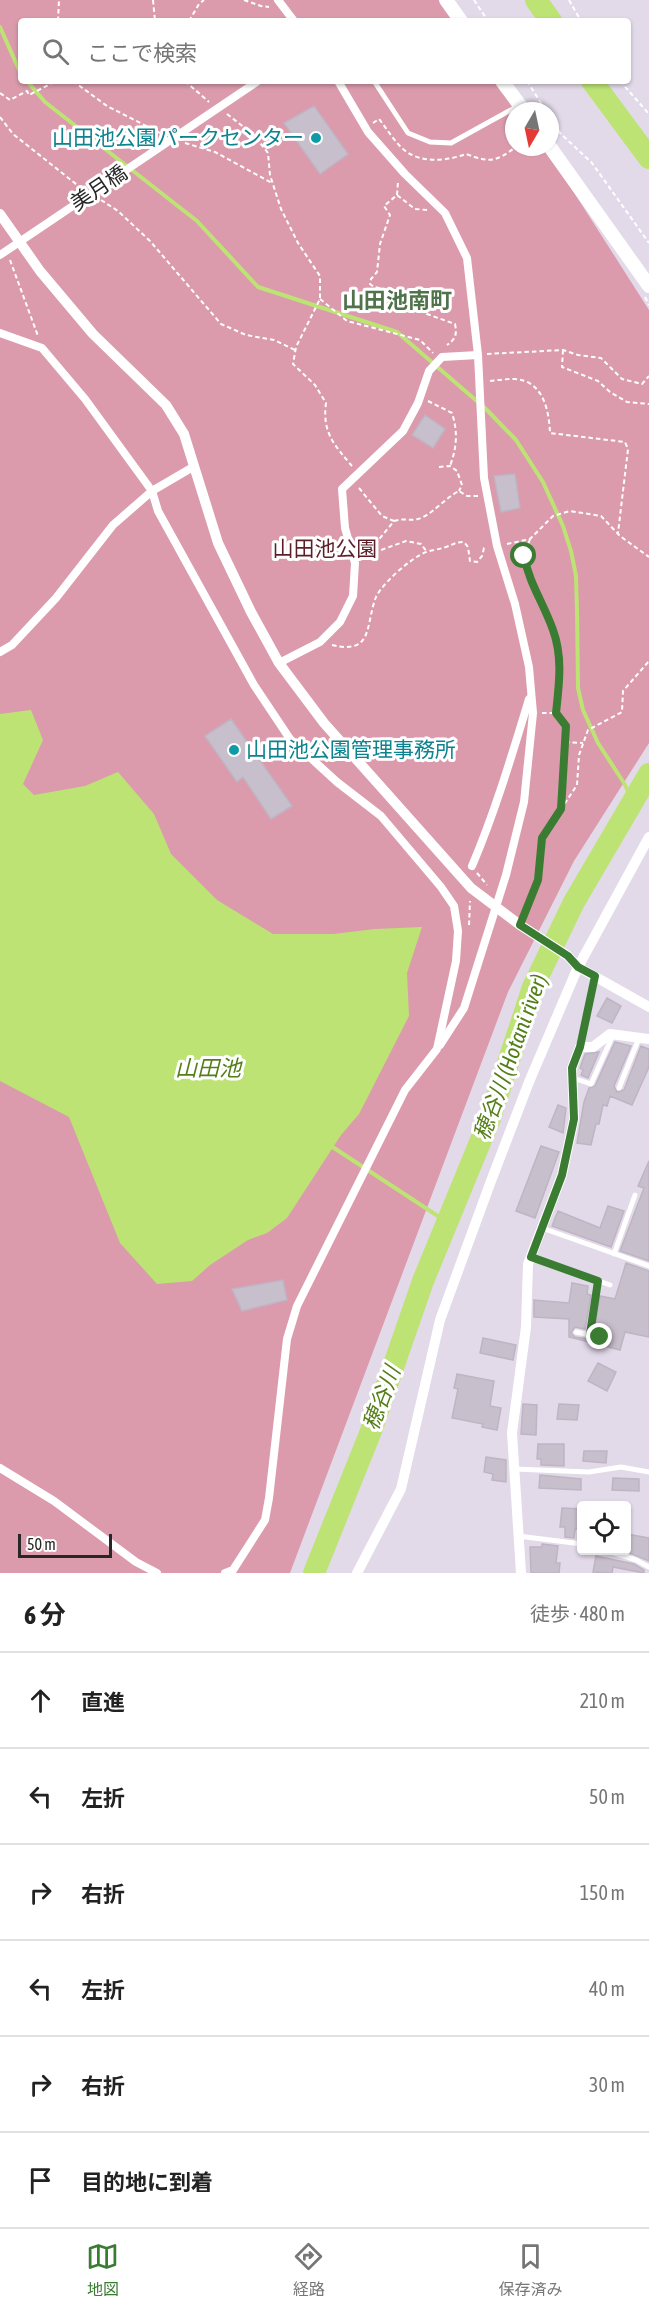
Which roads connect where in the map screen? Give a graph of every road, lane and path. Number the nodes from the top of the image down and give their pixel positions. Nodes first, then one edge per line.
1 (58, 0) edge
2 (153, 0) edge
3 (204, 0) edge
4 (244, 0) edge
5 (278, 0) edge
6 (446, 0) edge
7 (474, 0) edge
8 (569, 0) edge
9 (284, 8) junction
10 (58, 18) edge
11 (155, 18) edge
12 (191, 18) edge
13 (292, 18) edge
14 (459, 18) edge
15 (486, 18) edge
16 (579, 18) edge
17 (50, 84) edge
18 (189, 84) edge
19 (253, 84) edge
20 (340, 84) edge
21 (376, 84) edge
22 (504, 84) edge
23 (529, 84) edge
24 (623, 84) edge
25 (0, 93) edge
26 (518, 102) edge
27 (540, 102) edge
28 (212, 104) dead end
29 (222, 111) dead end
30 (649, 114) edge
31 (505, 116) edge
32 (0, 117) edge
33 (559, 132) edge
34 (556, 156) edge
35 (82, 189) dead end
36 (100, 200) dead end
37 (437, 205) junction
38 (0, 214) edge
39 (649, 243) edge
40 (3, 254) edge
41 (649, 286) edge
42 (320, 299) junction
43 (0, 333) edge
44 (42, 348) junction
45 (295, 350) junction
46 (563, 350) junction
47 (478, 355) junction
48 (442, 358) junction
49 (649, 376) edge
50 (478, 382) junction
51 (420, 398) junction
52 (649, 404) edge
53 (450, 466) junction
54 (193, 467) junction
55 (438, 467) dead end
56 (355, 476) junction
57 (152, 491) junction
58 (459, 491) junction
59 (487, 495) junction
60 (394, 521) junction
61 (618, 534) junction
62 (530, 539) junction
63 (497, 546) junction
64 (427, 552) junction
65 (649, 557) edge
66 (320, 642) junction
67 (0, 652) edge
68 (649, 661) edge
69 (279, 663) junction
70 (530, 695) junction
71 (533, 712) junction
72 (556, 713) junction
73 (565, 742) junction
74 (583, 743) junction
75 (561, 809) junction
76 (649, 837) edge
77 (472, 866) dead end
78 (523, 928) junction
79 (578, 967) junction
80 (595, 976) junction
81 (649, 1007) edge
82 (614, 1034) junction
83 (644, 1039) edge
84 (580, 1047) junction
85 (437, 1049) junction
86 (573, 1078) junction
87 (619, 1088) dead end
88 (635, 1195) dead end
89 (542, 1228) junction
90 (614, 1254) junction
91 (531, 1257) junction
92 (649, 1266) edge
93 (598, 1281) junction
94 (610, 1286) dead end
95 (576, 1332) dead end
96 (590, 1334) junction
97 (600, 1337) dead end
98 (0, 1468) edge
99 (513, 1469) junction
100 (649, 1472) edge
101 (518, 1536) junction
102 (577, 1543) edge
103 (619, 1555) edge
104 (649, 1567) edge
105 (157, 1573) edge
106 (225, 1573) edge
107 (357, 1573) edge
108 (521, 1573) edge

1 - 10 path
2 - 11 path
3 - 12 path
4 - 9 path
5 - 9 street
6 - 14 street
7 - 15 path
8 - 16 path
9 - 13 street
17 - 25 path
18 - 28 path
19 - 40 street, 美月橋
20 - 37 street
21 - 31 lane
22 - 26 street
23 - 27 path
24 - 30 path
29 - 42 path
32 - 35 path
33 - 39 path
34 - 41 street
36 - 45 path
37 - 47 street
37 - 48 path
38 - 54 street
40 - 44 path
42 - 45 path
42 - 48 path
43 - 44 street
44 - 57 street
45 - 56 path
46 - 47 path
46 - 49 path
46 - 52 path
47 - 48 street
47 - 50 street
48 - 51 street
50 - 59 street
50 - 61 path
51 - 53 path
51 - 56 street
53 - 55 path
53 - 58 path
54 - 57 street
54 - 69 street
56 - 60 path
56 - 66 street
57 - 67 street
57 - 85 street
58 - 59 path
58 - 60 path
59 - 63 street
60 - 64 path
61 - 62 path
61 - 65 path
62 - 63 path
62 - 72 path
63 - 64 path
63 - 70 street
64 - 66 path
66 - 69 street
68 - 74 path
69 - 78 street
70 - 71 street
70 - 77 street
71 - 72 path
71 - 85 street
72 - 73 path
73 - 74 path
73 - 75 path
74 - 75 path
75 - 78 path
76 - 79 street
78 - 79 street
79 - 80 street
79 - 107 street
80 - 81 street
80 - 84 lane
82 - 83 street
82 - 84 street
82 - 86 lane
83 - 87 lane
84 - 86 street
85 - 106 street
86 - 89 street
88 - 90 lane
89 - 90 lane
89 - 91 street
90 - 92 lane
91 - 93 lane
91 - 99 street
93 - 94 lane
93 - 96 lane
95 - 96 lane
96 - 97 lane
98 - 105 street
99 - 100 lane
99 - 101 street
101 - 102 lane
101 - 108 street
103 - 104 lane

